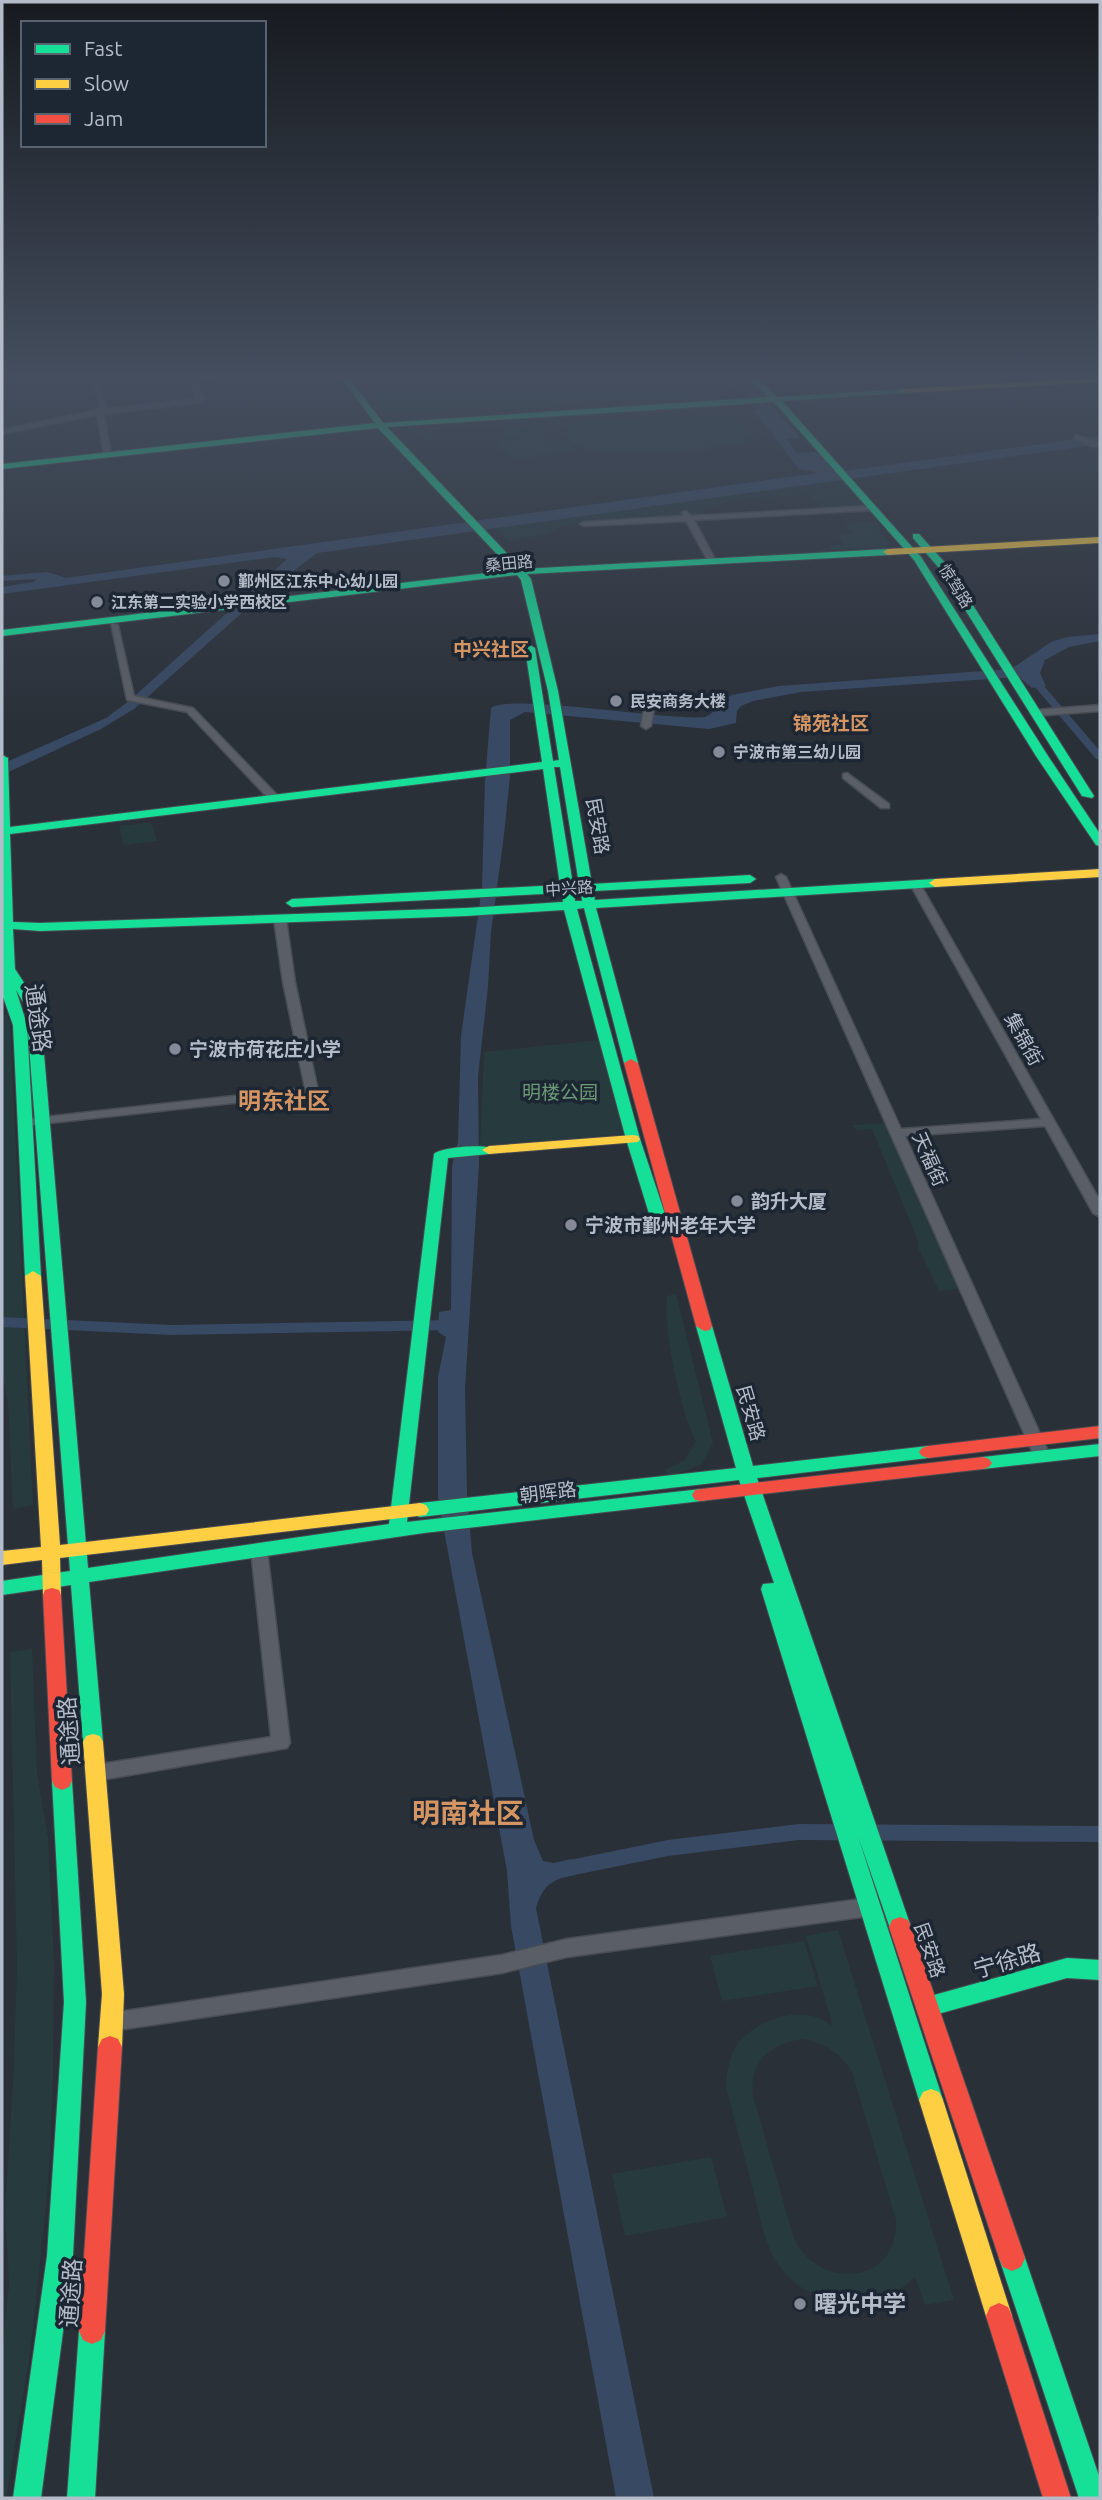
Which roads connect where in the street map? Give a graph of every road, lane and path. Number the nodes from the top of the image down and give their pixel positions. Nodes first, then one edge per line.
1 (437, 492) edge
2 (862, 492) edge
3 (867, 492) edge
4 (873, 508) junction
5 (687, 515) junction
6 (584, 524) dead end
7 (1100, 542) edge
8 (921, 552) junction
9 (712, 561) junction
10 (516, 576) junction
11 (211, 612) junction
12 (114, 625) junction
13 (2, 633) edge
14 (2, 639) edge
15 (1100, 708) edge
16 (649, 709) dead end
17 (1039, 713) junction
18 (646, 726) dead end
19 (2, 758) edge
20 (565, 762) junction
21 (548, 765) junction
22 (847, 776) dead end
23 (3, 779) edge
24 (273, 797) junction
25 (884, 806) dead end
26 (1100, 816) edge
27 (5, 831) junction
28 (1100, 842) edge
29 (1100, 859) edge
30 (1100, 873) edge
31 (785, 884) junction
32 (915, 884) junction
33 (587, 888) junction
34 (567, 889) junction
35 (589, 904) junction
36 (569, 906) junction
37 (280, 919) junction
38 (4, 922) edge
39 (41, 922) junction
40 (8, 968) junction
41 (42, 1122) junction
42 (1049, 1122) junction
43 (25, 1124) junction
44 (897, 1133) junction
45 (633, 1139) junction
46 (1100, 1213) edge
47 (1100, 1432) edge
48 (1034, 1439) junction
49 (1100, 1450) edge
50 (1043, 1457) junction
51 (740, 1471) junction
52 (745, 1489) junction
53 (408, 1510) junction
54 (398, 1530) junction
55 (78, 1549) junction
56 (259, 1550) junction
57 (51, 1552) junction
58 (2, 1558) edge
59 (80, 1577) junction
60 (51, 1581) junction
61 (2, 1588) edge
62 (95, 1773) junction
63 (869, 1906) junction
64 (1100, 1970) edge
65 (927, 2007) junction
66 (111, 2022) junction
67 (27, 2498) edge
68 (81, 2498) edge
69 (1057, 2498) edge
70 (1094, 2498) edge

1 - 10 main road, 民安路
2 - 4 main road, 惊驾路
3 - 8 main road, 惊驾路
4 - 5 street
4 - 8 main road, 惊驾路
5 - 6 street
5 - 9 street
7 - 8 main road, 桑田路
8 - 9 main road, 桑田路
8 - 10 main road, 桑田路
8 - 17 main road, 惊驾路
8 - 28 main road, 惊驾路
9 - 10 main road, 桑田路
10 - 11 main road, 桑田路
10 - 20 main road, 民安路
10 - 21 main road, 民安路
11 - 12 main road
11 - 13 main road
12 - 14 main road
12 - 24 street
15 - 17 street
16 - 18 street
17 - 26 main road, 惊驾路
19 - 23 main road, 通途路
20 - 21 main road
20 - 33 main road, 民安路
21 - 24 main road
21 - 34 main road, 民安路
22 - 25 street
23 - 27 main road, 通途路
24 - 27 main road
27 - 38 main road, 通途路
29 - 31 main road, 中兴路
30 - 32 main road, 中兴路
31 - 32 main road, 中兴路
31 - 33 main road, 中兴路
31 - 35 main road, 中兴路
31 - 44 street, 天福街
32 - 42 street, 集锦街
33 - 34 main road, 中兴路
33 - 35 main road, 民安路
34 - 36 main road, 民安路
34 - 39 main road, 中兴路
35 - 36 main road, 中兴路
35 - 51 main road, 民安路
36 - 37 main road, 中兴路
36 - 45 main road, 民安路
37 - 39 main road, 中兴路
37 - 41 street
38 - 39 main road, 中兴路
38 - 40 main road, 通途路
40 - 41 main road, 通途路
40 - 43 main road, 通途路
41 - 43 street
41 - 55 main road, 通途路
42 - 44 street
42 - 46 street, 集锦街
43 - 57 main road, 通途路
44 - 48 street, 天福街
45 - 51 main road, 民安路
45 - 53 main road
47 - 48 main road, 朝晖路
48 - 50 street, 天福街
48 - 51 main road, 朝晖路
49 - 50 main road, 朝晖路
50 - 52 main road, 朝晖路
51 - 52 main road, 民安路
51 - 53 main road, 朝晖路
52 - 54 main road, 朝晖路
52 - 63 main road, 民安路
52 - 65 main road, 民安路
53 - 54 main road
53 - 55 main road, 朝晖路
54 - 56 main road, 朝晖路
55 - 57 main road, 朝晖路
55 - 59 main road, 通途路
56 - 59 main road, 朝晖路
56 - 62 street
57 - 58 main road, 朝晖路
57 - 60 main road, 通途路
59 - 60 main road, 朝晖路
59 - 62 main road, 通途路
60 - 61 main road, 朝晖路
60 - 67 main road, 通途路
62 - 66 main road, 通途路
63 - 66 street
63 - 69 main road, 民安路
64 - 65 main road, 宁徐路
65 - 70 main road, 民安路
66 - 68 main road, 通途路

